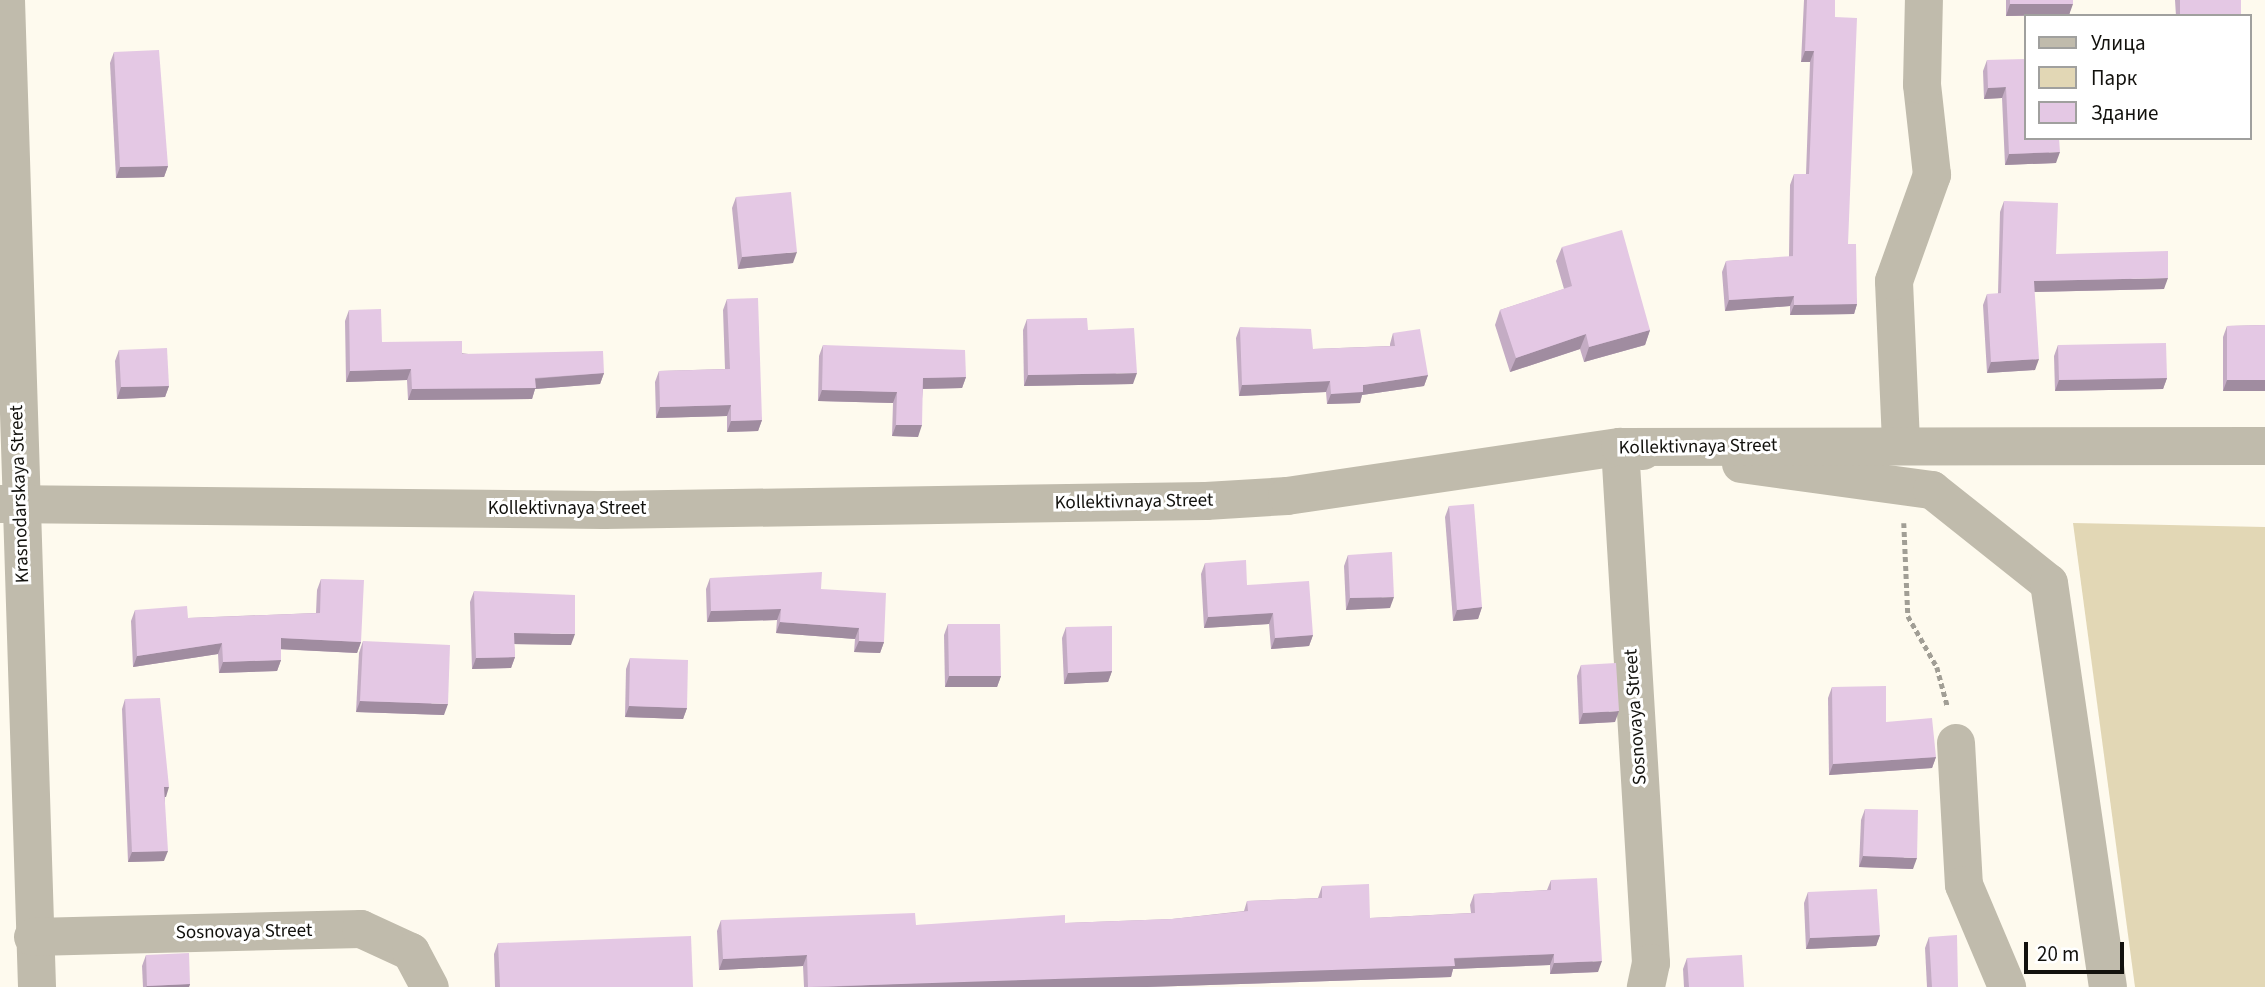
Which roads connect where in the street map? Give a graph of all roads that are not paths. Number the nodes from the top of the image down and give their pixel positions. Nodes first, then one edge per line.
1 (1924, 0) edge
2 (4, 10) edge
3 (1900, 442) junction
4 (2265, 446) edge
5 (1620, 447) junction
6 (10, 504) edge
7 (1956, 743) road end
8 (33, 937) junction
9 (37, 987) edge
10 (430, 987) edge
11 (1646, 987) edge
12 (2007, 987) edge
13 (2108, 987) edge

1 - 3 street
2 - 6 street, Krasnodarskaya Street
3 - 4 street, Kollektivnaya Street
3 - 5 street, Kollektivnaya Street
5 - 6 street, Kollektivnaya Street
5 - 11 street, Sosnovaya Street
5 - 13 street
6 - 8 street, Krasnodarskaya Street
7 - 12 street
8 - 9 street, Krasnodarskaya Street
8 - 10 street, Sosnovaya Street

